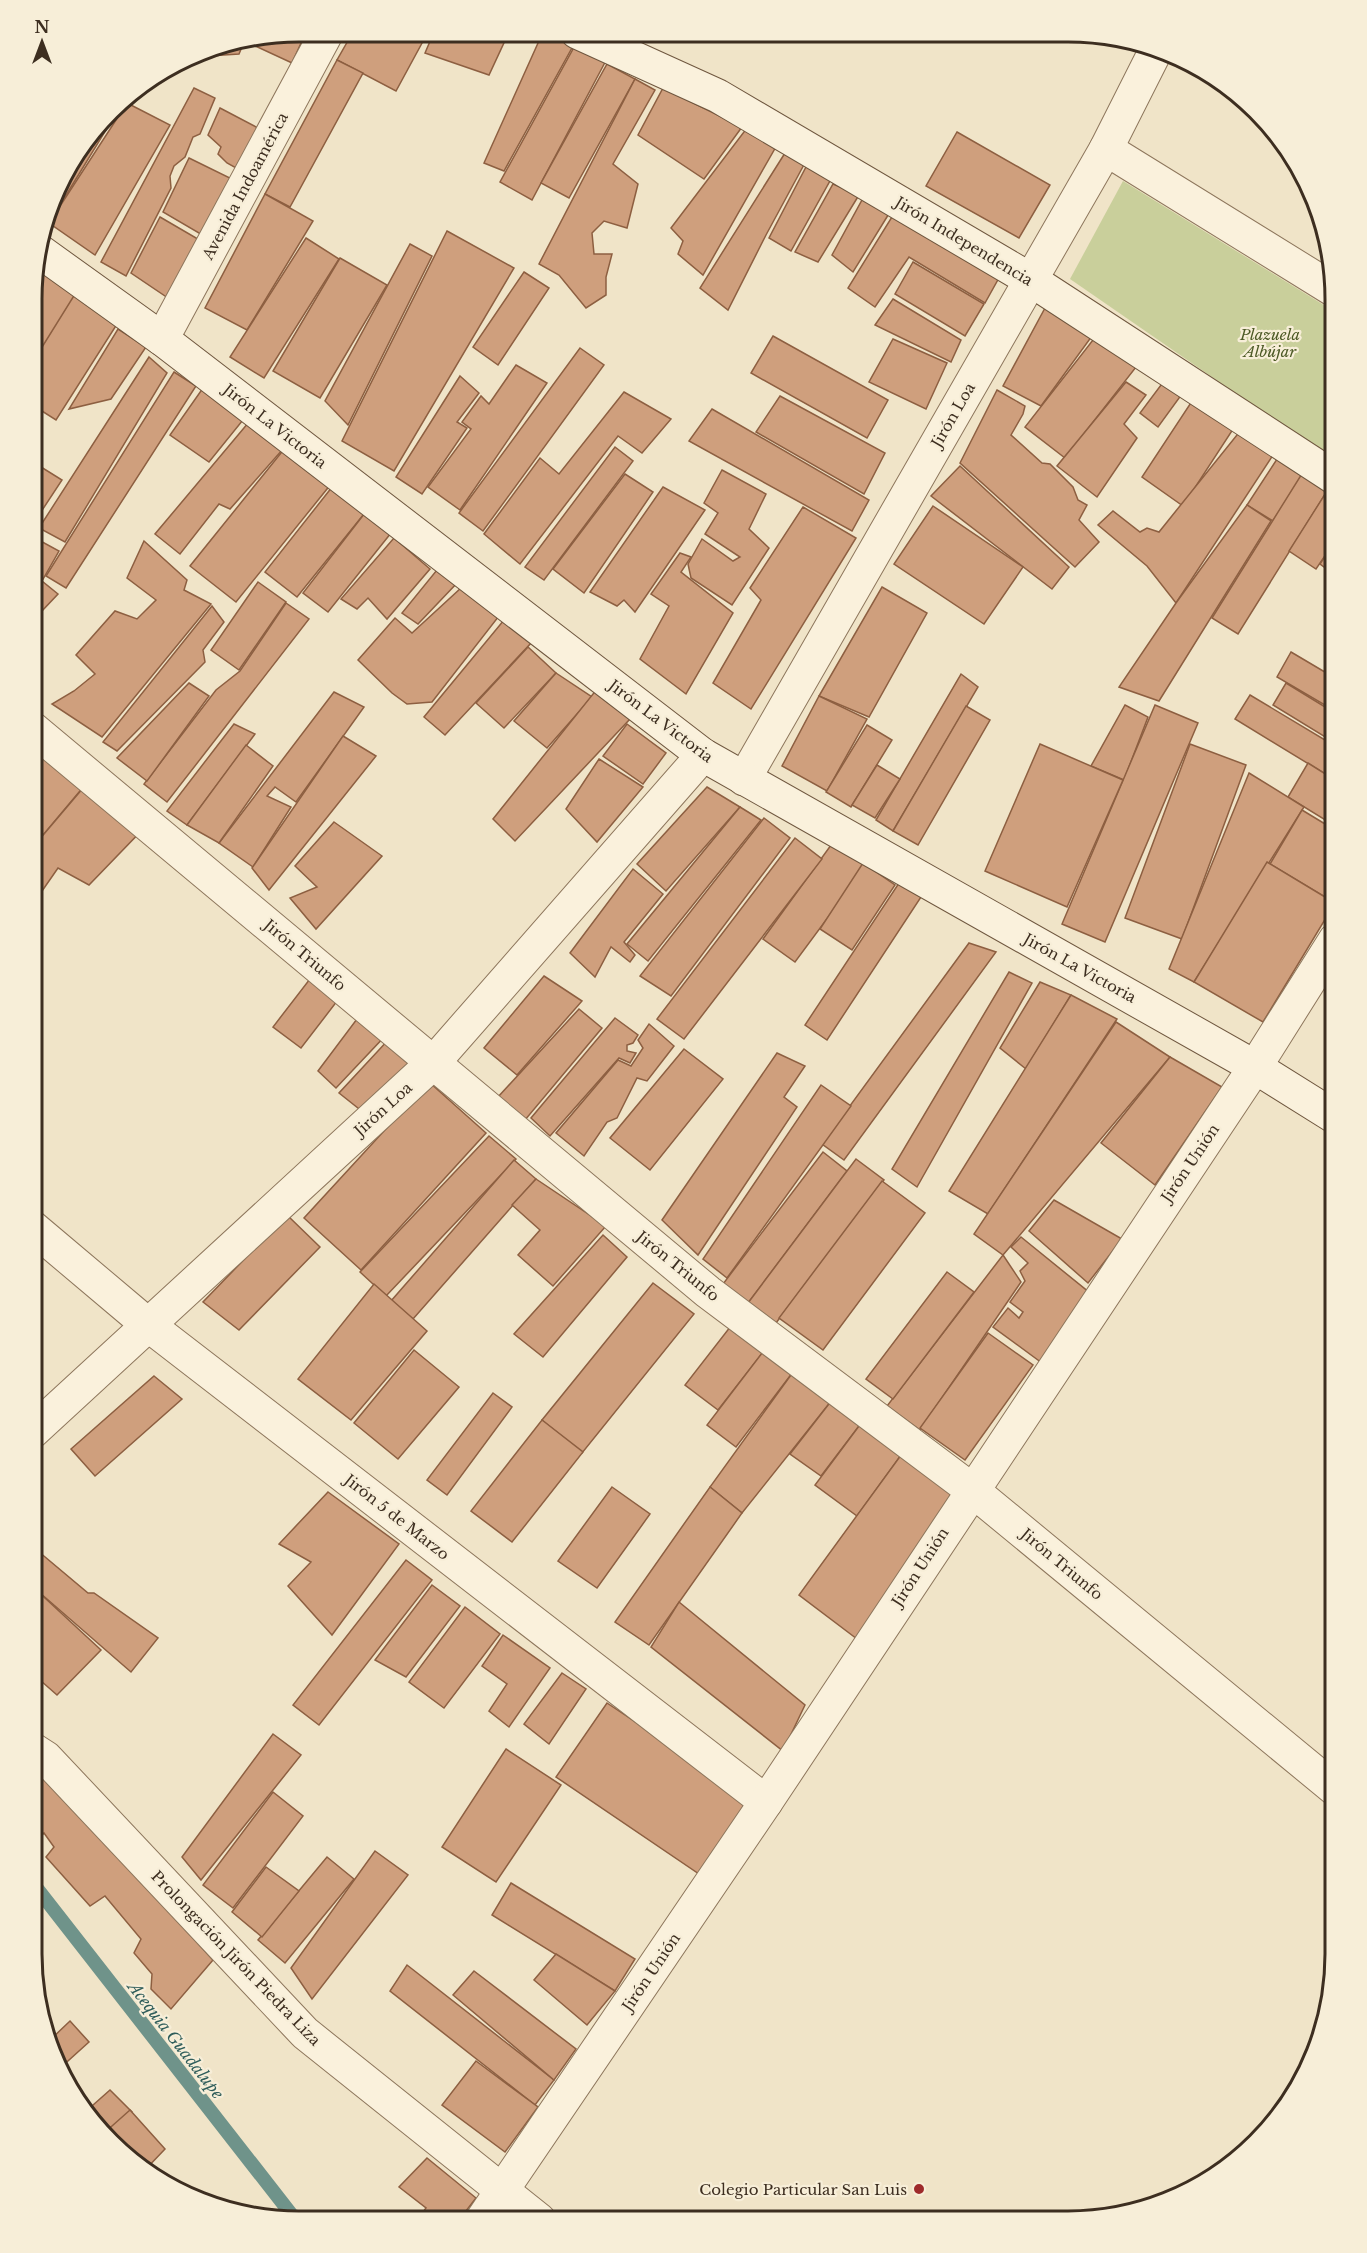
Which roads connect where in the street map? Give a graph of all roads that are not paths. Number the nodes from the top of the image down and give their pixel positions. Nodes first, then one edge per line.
1 (322, 42) edge
2 (599, 42) edge
3 (1153, 57) edge
4 (1106, 149) junction
5 (46, 256) edge
6 (1031, 280) junction
7 (1324, 285) edge
8 (162, 339) junction
9 (1325, 471) edge
10 (42, 736) edge
11 (703, 755) junction
12 (744, 779) junction
13 (1325, 956) edge
14 (434, 1062) junction
15 (1255, 1067) junction
16 (1325, 1111) edge
17 (42, 1235) edge
18 (147, 1324) junction
19 (42, 1423) edge
20 (972, 1490) junction
21 (42, 1755) edge
22 (1325, 1781) edge
23 (766, 1802) junction
24 (502, 2192) junction
25 (488, 2211) edge
26 (527, 2211) edge

1 - 8 street, Avenida Indoamérica
2 - 6 street, Jirón Independencia
3 - 4 street, Jirón Loa
4 - 6 street, Jirón Loa
4 - 7 street
5 - 8 street, Jirón La Victoria
6 - 9 street, Jirón Independencia
6 - 12 street, Jirón Loa
8 - 11 street, Jirón La Victoria
10 - 14 street, Jirón Triunfo
11 - 12 street, Jirón La Victoria
11 - 14 street, Jirón Loa
12 - 15 street, Jirón La Victoria
13 - 15 street, Jirón Unión
14 - 18 street, Jirón Loa
14 - 20 street, Jirón Triunfo
15 - 16 street, Jirón La Victoria
15 - 20 street, Jirón Unión
17 - 18 street, Jirón 5 de Marzo
18 - 19 street, Jirón Loa
18 - 23 street, Jirón 5 de Marzo
20 - 22 street, Jirón Triunfo
20 - 23 street, Jirón Unión
21 - 24 street, Prolongación Jirón Piedra Liza
23 - 24 street, Jirón Unión
24 - 25 street, Jirón Unión
24 - 26 street, Prolongación Jirón Piedra Liza

